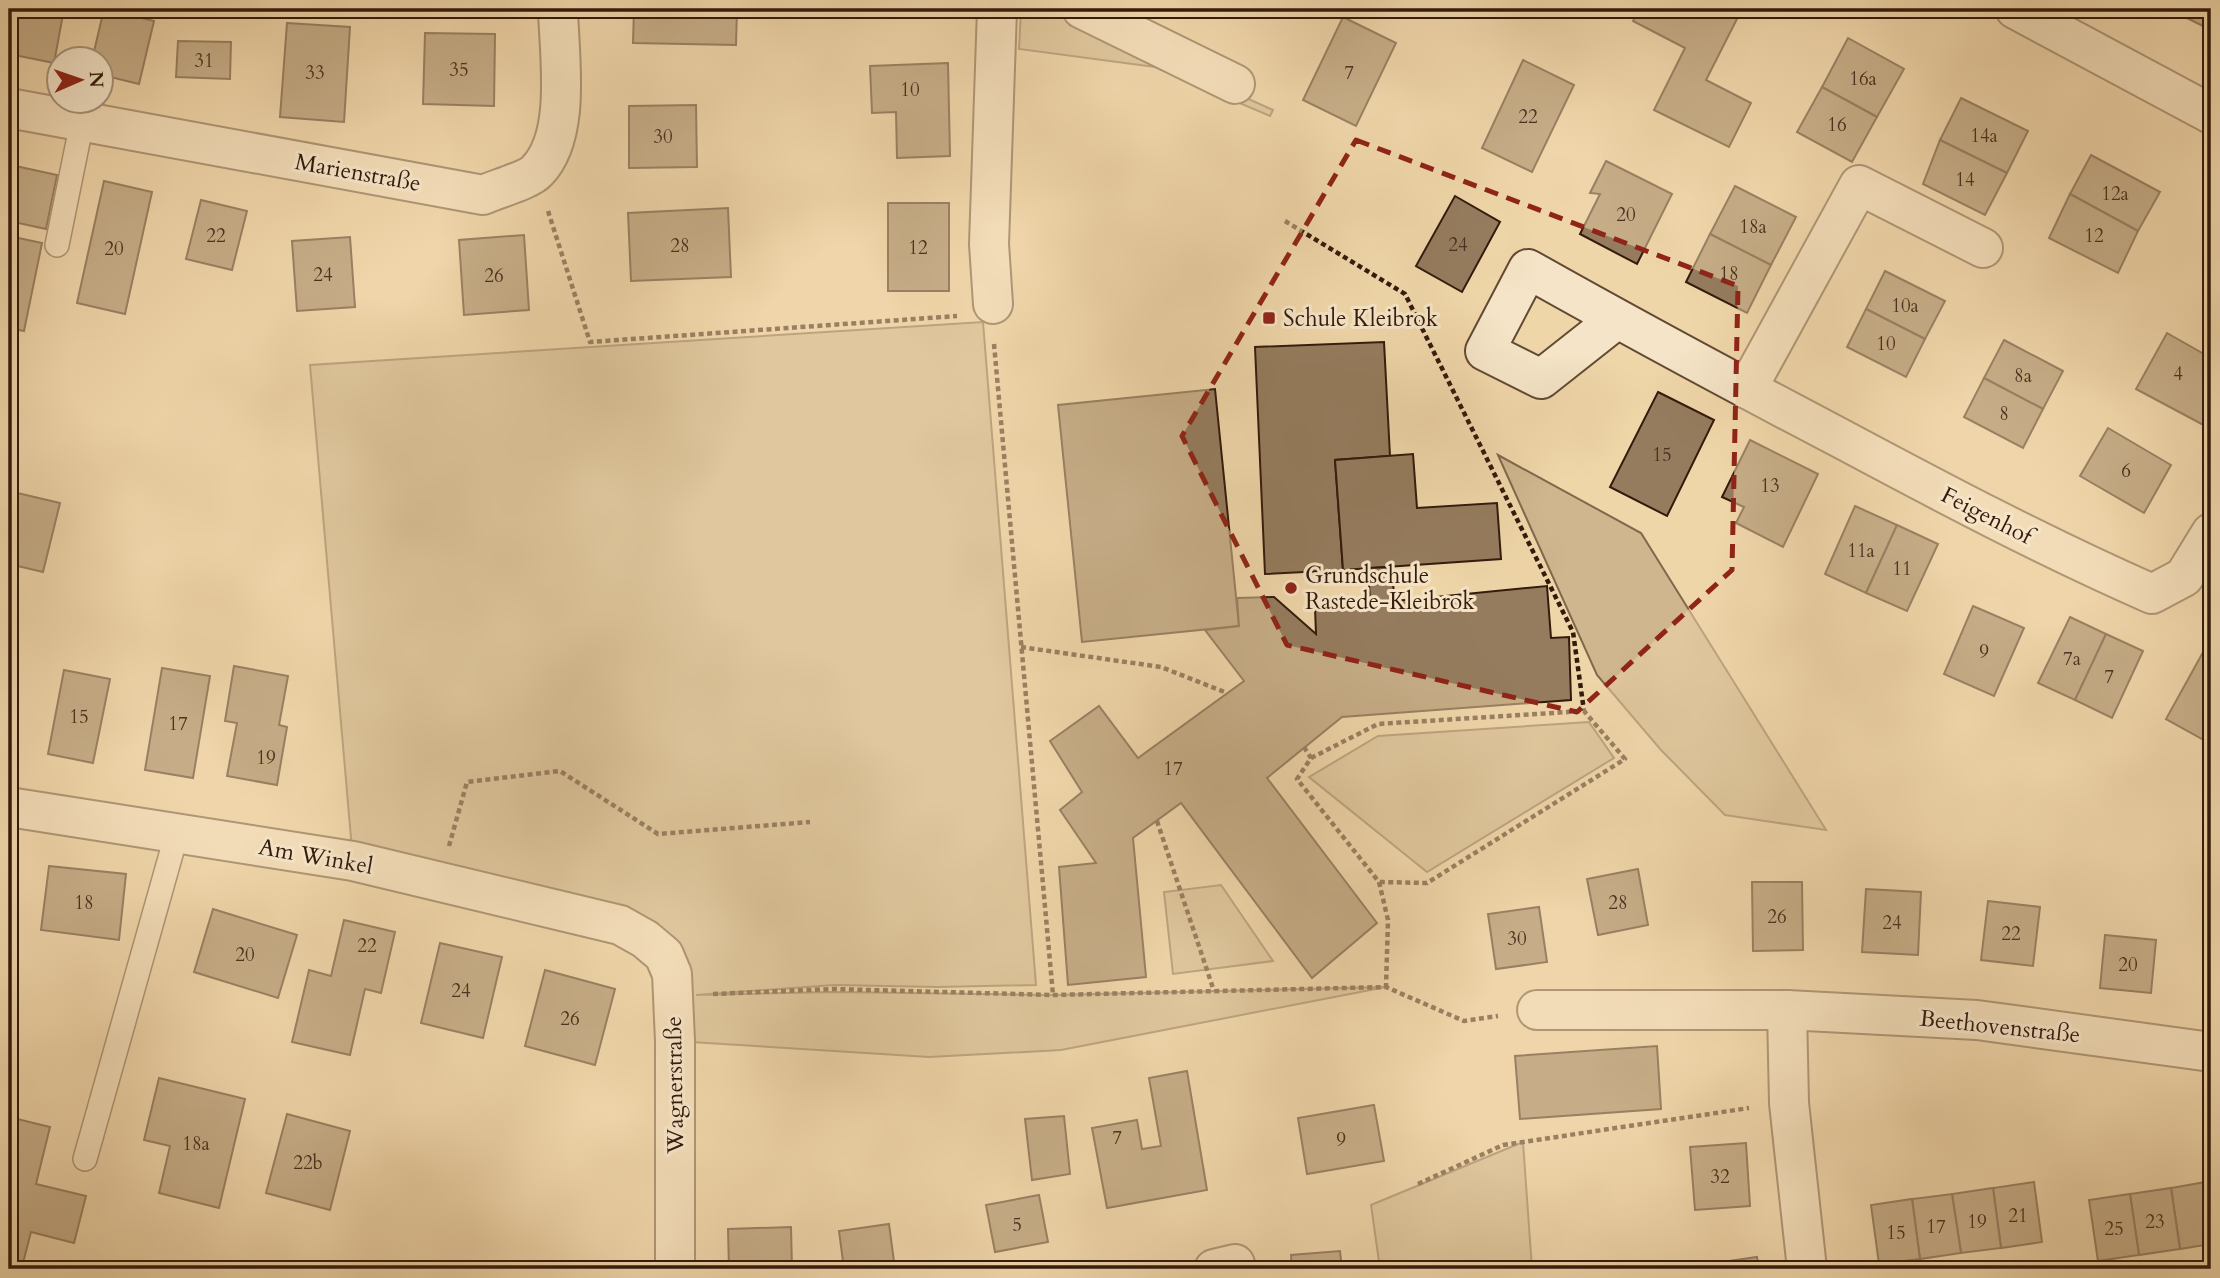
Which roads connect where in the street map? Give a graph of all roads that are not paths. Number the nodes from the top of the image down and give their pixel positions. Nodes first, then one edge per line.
1 (558, 9) edge
2 (997, 9) edge
3 (1082, 9) edge
4 (2015, 9) edge
5 (1235, 84) dead end
6 (9, 108) edge
7 (2211, 114) edge
8 (82, 122) junction
9 (57, 245) dead end
10 (1983, 248) dead end
11 (992, 309) road end
12 (1616, 319) dead end
13 (1747, 389) junction
14 (2211, 533) edge
15 (9, 807) edge
16 (177, 833) junction
17 (620, 925) joint
18 (1537, 1010) road end
19 (1787, 1010) junction
20 (2211, 1052) edge
21 (85, 1159) dead end
22 (675, 1269) edge
23 (1807, 1269) edge

1 - 8 street, Marienstraße
2 - 11 street
3 - 5 street
4 - 7 street
6 - 8 street, Marienstraße
8 - 9 lane
10 - 13 street
12 - 13 street, Feigenhof
13 - 14 street, Feigenhof
15 - 16 street, Am Winkel
16 - 17 street, Am Winkel
16 - 21 lane
17 - 22 street, Wagnerstraße
18 - 19 street, Beethovenstraße
19 - 20 street, Beethovenstraße
19 - 23 street

